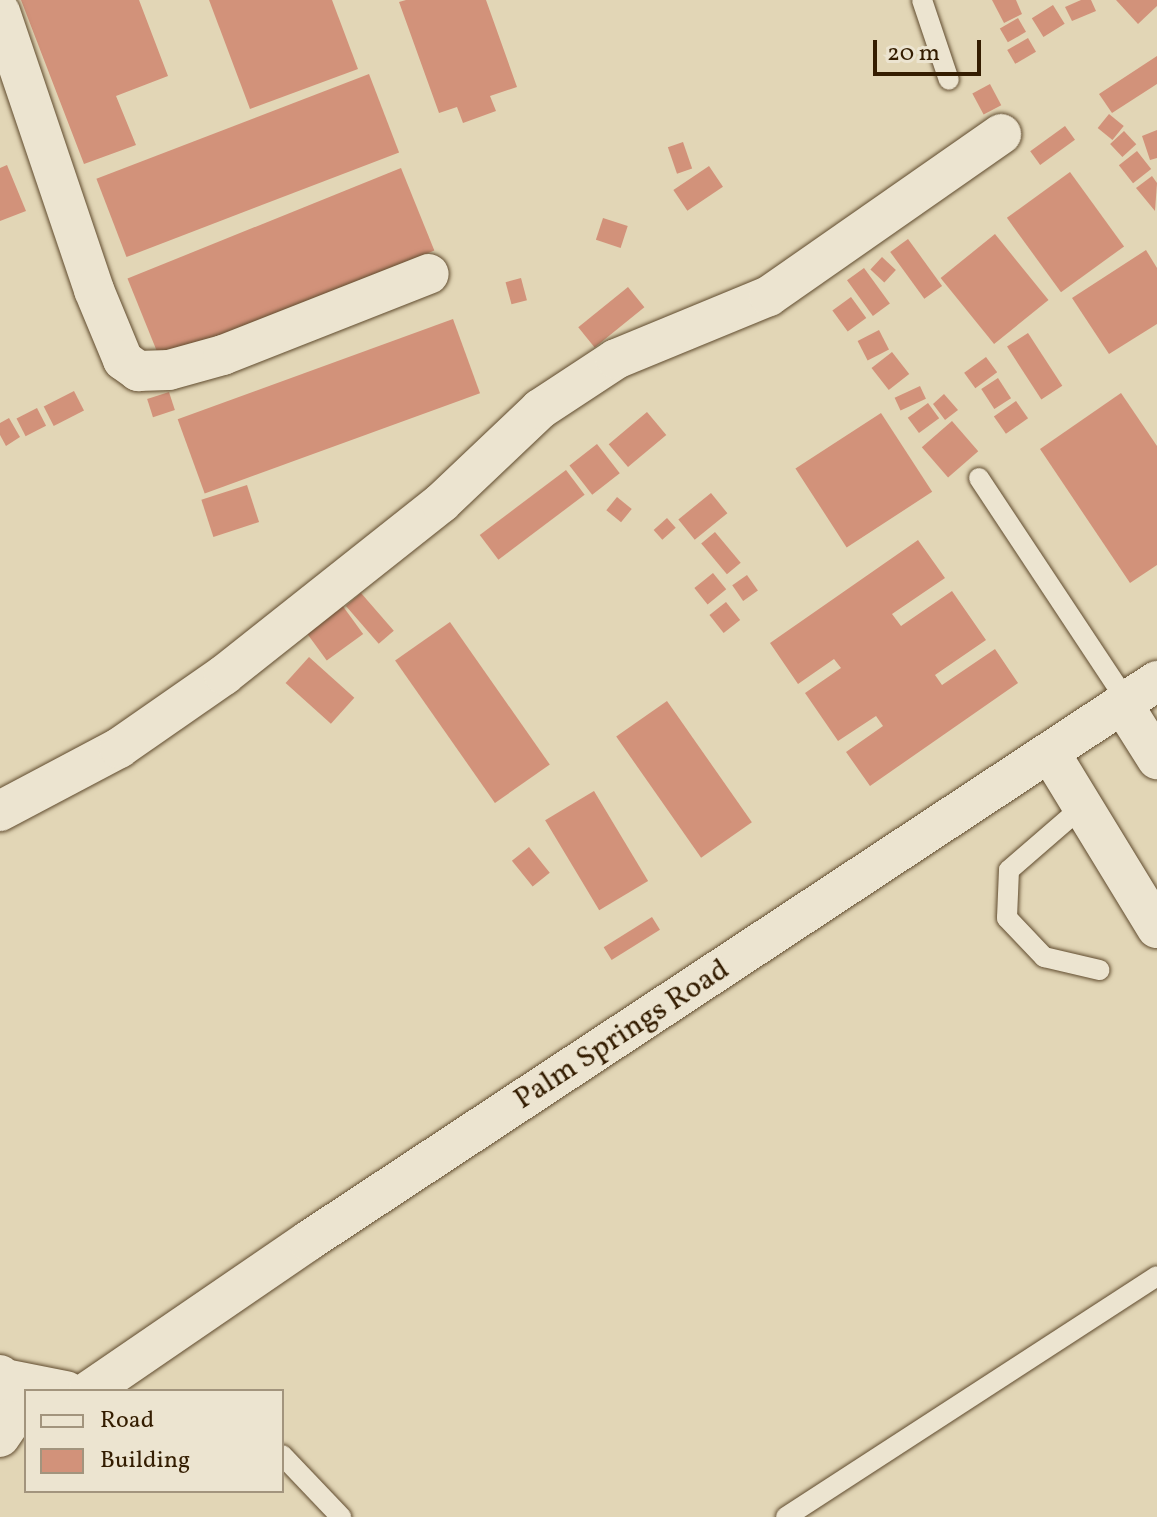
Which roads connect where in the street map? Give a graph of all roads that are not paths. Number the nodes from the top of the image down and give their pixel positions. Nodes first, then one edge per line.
1 (922, 0) edge
2 (0, 12) edge
3 (949, 80) dead end
4 (1001, 134) dead end
5 (429, 274) dead end
6 (979, 478) dead end
7 (1136, 696) edge
8 (1050, 753) junction
9 (1157, 759) edge
10 (1083, 806) junction
11 (0, 811) edge
12 (1153, 913) edge
13 (1100, 970) dead end
14 (1157, 1276) edge
15 (2, 1377) edge
16 (57, 1389) edge
17 (92, 1389) edge
18 (9, 1432) edge
19 (284, 1457) edge
20 (341, 1517) edge
21 (786, 1517) edge

1 - 3 lane
2 - 5 street
4 - 11 street
6 - 7 lane
7 - 8 street, Palm Springs Road
7 - 9 street
8 - 10 street
8 - 17 street, Palm Springs Road
10 - 12 street
10 - 13 lane
14 - 21 lane
15 - 16 street
15 - 18 street
19 - 20 lane

